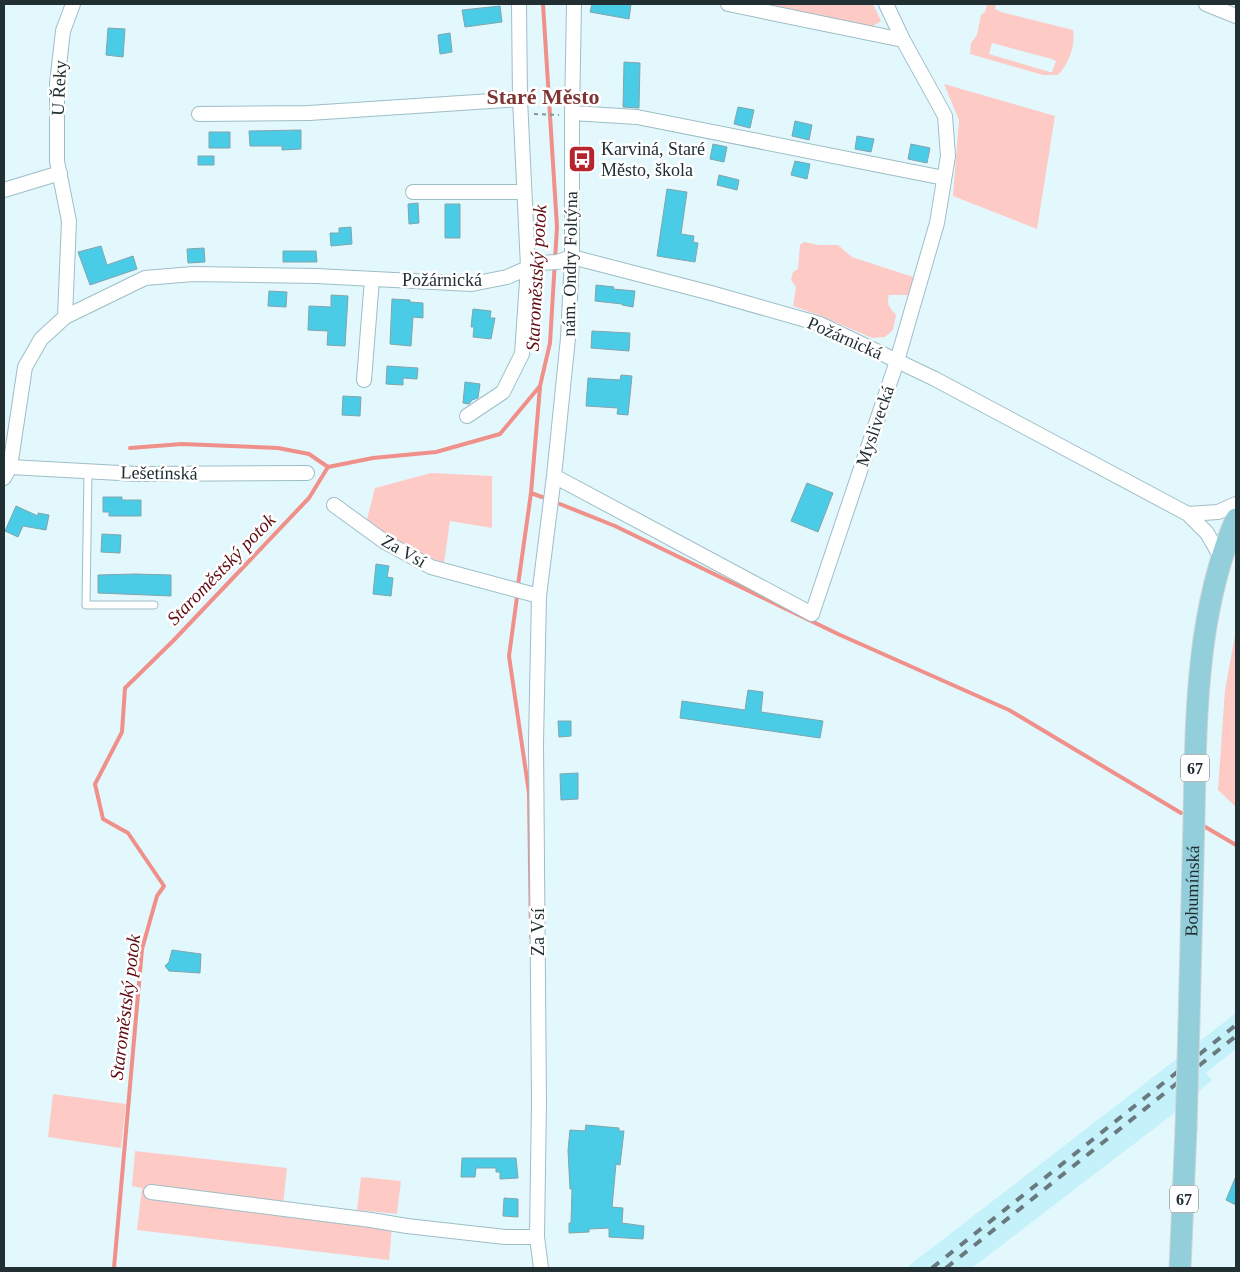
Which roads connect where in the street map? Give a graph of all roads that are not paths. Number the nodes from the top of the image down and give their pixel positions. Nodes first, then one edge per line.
1 (73, 4) edge
2 (519, 4) edge
3 (574, 4) edge
4 (728, 4) edge
5 (886, 4) edge
6 (1206, 4) edge
7 (1236, 16) edge
8 (903, 40) junction
9 (520, 99) junction
10 (572, 113) junction
11 (199, 114) dead end
12 (60, 173) junction
13 (944, 178) junction
14 (4, 190) edge
15 (413, 192) dead end
16 (524, 192) junction
17 (572, 257) junction
18 (528, 267) junction
19 (372, 279) junction
20 (65, 317) junction
21 (897, 361) junction
22 (364, 380) dead end
23 (467, 416) dead end
24 (88, 471) junction
25 (7, 472) edge
26 (307, 473) dead end
27 (554, 476) junction
28 (552, 493) joint
29 (1236, 504) edge
30 (334, 505) dead end
31 (1188, 514) junction
32 (1236, 519) edge
33 (1222, 559) junction
34 (539, 596) junction
35 (154, 605) dead end
36 (151, 1192) dead end
37 (537, 1237) junction
38 (541, 1268) edge
39 (1180, 1268) edge

1 - 12 street, U Řeky
2 - 9 street
3 - 10 street, nám. Ondry Foltýna
4 - 8 street
5 - 8 street, Myslivecká
6 - 7 street
8 - 13 street, Myslivecká
9 - 11 street
9 - 16 street
10 - 13 street
10 - 17 street, nám. Ondry Foltýna
12 - 14 street
12 - 20 street, U Řeky
13 - 21 street, Myslivecká
15 - 16 street
16 - 18 street
17 - 18 street, Požárnická
17 - 21 street, Požárnická
17 - 27 street, nám. Ondry Foltýna
18 - 19 street, Požárnická
18 - 23 street
19 - 20 street, Požárnická
19 - 22 street
20 - 25 street, Lešetínská
21 - 27 street, Myslivecká
21 - 31 street, Požárnická
24 - 25 street, Lešetínská
24 - 26 street, Lešetínská
24 - 35 lane
27 - 28 street, nám. Ondry Foltýna
28 - 34 street, Za Vsí
29 - 31 street
30 - 34 street, Za Vsí
31 - 33 street
32 - 33 main road, Bohumínská / 67
33 - 39 main road, Bohumínská / 67, bridge
34 - 37 street, Za Vsí
36 - 37 street
37 - 38 street, Za Vsí

